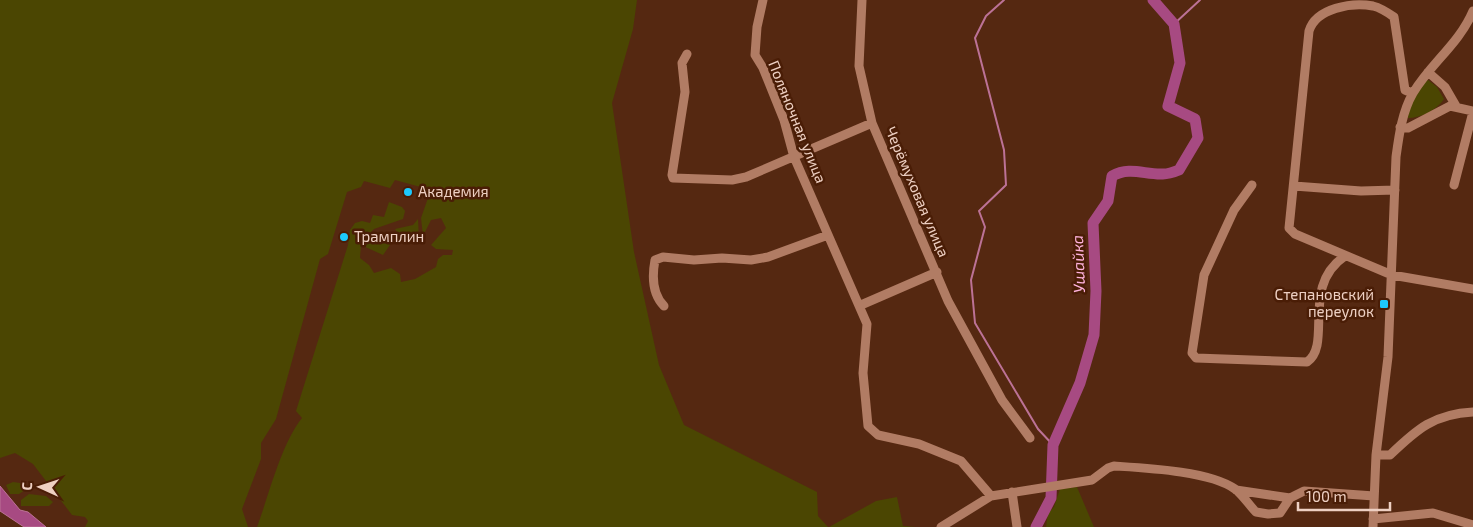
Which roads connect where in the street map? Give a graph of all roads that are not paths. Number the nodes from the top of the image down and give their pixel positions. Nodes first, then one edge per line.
1 (763, 0) edge
2 (862, 0) edge
3 (1473, 11) edge
4 (687, 54) dead end
5 (1428, 72) junction
6 (1412, 94) junction
7 (1456, 106) junction
8 (1473, 112) edge
9 (872, 124) junction
10 (1400, 127) junction
11 (794, 156) junction
12 (1252, 185) dead end
13 (1454, 185) dead end
14 (1294, 186) junction
15 (1395, 190) junction
16 (828, 235) junction
17 (1345, 256) junction
18 (937, 272) junction
19 (1392, 275) junction
20 (1473, 288) edge
21 (861, 305) junction
22 (664, 306) dead end
23 (1473, 412) edge
24 (1030, 438) dead end
25 (1376, 455) junction
26 (1236, 490) junction
27 (1012, 492) junction
28 (991, 496) junction
29 (1374, 496) junction
30 (1290, 498) junction
31 (1373, 523) edge
32 (1473, 525) edge
33 (941, 527) edge
34 (1017, 527) edge

1 - 11 street, Поляночная улица
2 - 9 street, Черёмуховая улица
3 - 5 street
4 - 11 street
5 - 6 street
5 - 7 street
6 - 10 street
6 - 14 street
7 - 8 street
7 - 10 street
8 - 13 street
9 - 11 street
9 - 18 street, Черёмуховая улица
10 - 15 street
11 - 16 street, Поляночная улица
12 - 17 street
14 - 15 street
14 - 17 street
15 - 19 street
16 - 21 street, Поляночная улица
16 - 22 street
17 - 19 street
18 - 21 street
18 - 24 street, Черёмуховая улица
19 - 20 street
19 - 25 street
21 - 28 street, Поляночная улица
23 - 25 street
25 - 29 street
26 - 27 street
26 - 30 street
26 - 30 street
27 - 28 street
27 - 34 street
28 - 33 street
29 - 30 street
29 - 31 street
31 - 32 street

